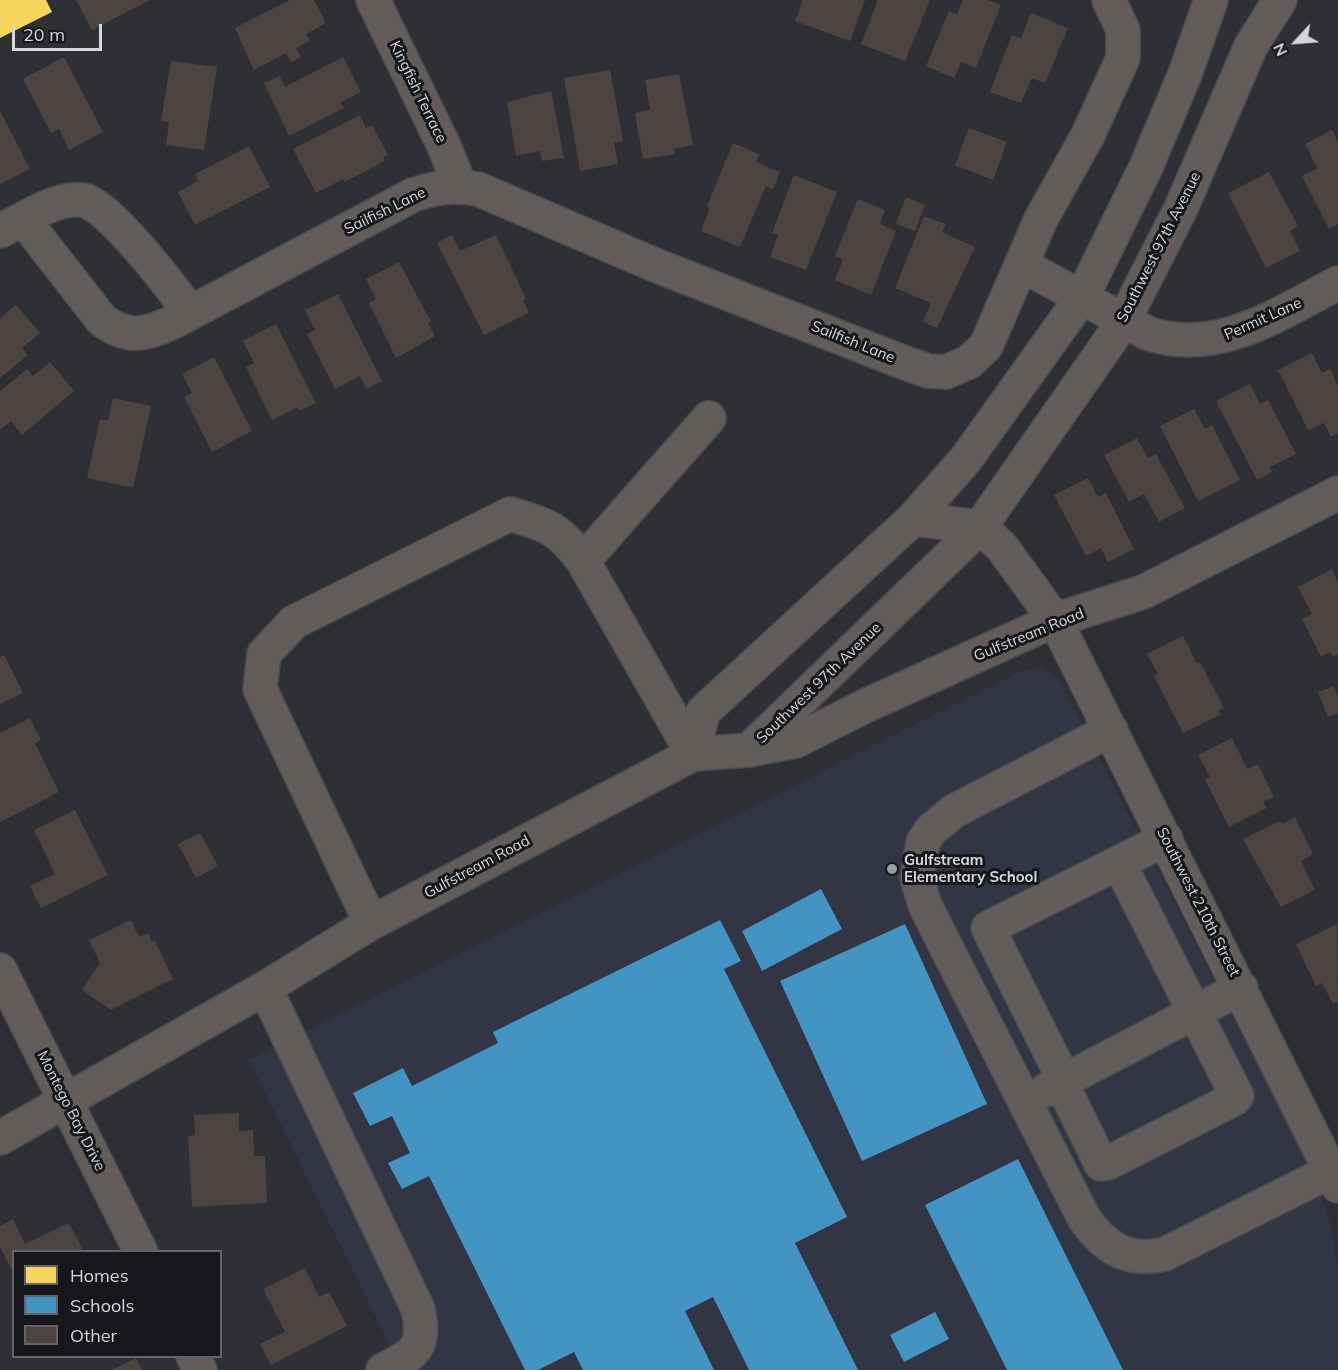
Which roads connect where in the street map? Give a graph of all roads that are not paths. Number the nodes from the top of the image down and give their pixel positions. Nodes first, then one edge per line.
1 (373, 0) edge
2 (1211, 0) edge
3 (1280, 0) edge
4 (1111, 4) edge
5 (459, 186) junction
6 (12, 226) edge
7 (1022, 265) junction
8 (1338, 283) edge
9 (1082, 297) junction
10 (190, 312) junction
11 (1123, 322) junction
12 (709, 418) dead end
13 (1338, 494) edge
14 (913, 519) junction
15 (980, 527) junction
16 (583, 561) junction
17 (1055, 620) junction
18 (1111, 730) junction
19 (749, 750) junction
20 (693, 754) junction
21 (1166, 839) junction
22 (1119, 863) junction
23 (371, 922) junction
24 (0, 970) edge
25 (264, 988) junction
26 (1241, 988) junction
27 (1194, 1012) junction
28 (1062, 1081) junction
29 (66, 1101) junction
30 (1025, 1101) junction
31 (0, 1138) edge
32 (1334, 1178) edge
33 (140, 1250) edge
34 (383, 1370) edge

1 - 5 street, Kingfish Terrace
2 - 9 street
3 - 11 street, Southwest 97th Avenue
4 - 7 street
5 - 7 street, Sailfish Lane
5 - 10 street, Sailfish Lane
6 - 10 street, Sailfish Lane
6 - 10 street
7 - 9 street, Permit Lane
8 - 11 street, Permit Lane
9 - 11 street, Permit Lane
9 - 14 street
11 - 15 street, Southwest 97th Avenue
12 - 16 street
13 - 17 street, Gulfstream Road
14 - 15 street
14 - 20 street
15 - 17 street, Southwest 210th Street
15 - 19 street, Southwest 97th Avenue
16 - 20 street
16 - 23 street
17 - 18 street, Southwest 210th Street
17 - 19 street, Gulfstream Road
18 - 21 street, Southwest 210th Street
18 - 30 street
19 - 20 street, Southwest 97th Avenue
20 - 23 street, Gulfstream Road
21 - 22 street
21 - 26 street, Southwest 210th Street
22 - 27 street
22 - 28 street
23 - 25 street, Gulfstream Road
24 - 29 street, Montego Bay Drive
25 - 29 street, Gulfstream Road
25 - 34 street
26 - 27 street
26 - 32 street, Southwest 210th Street
27 - 28 street
27 - 28 street
28 - 30 street
29 - 31 street, Gulfstream Road
29 - 33 street, Montego Bay Drive
30 - 32 street

